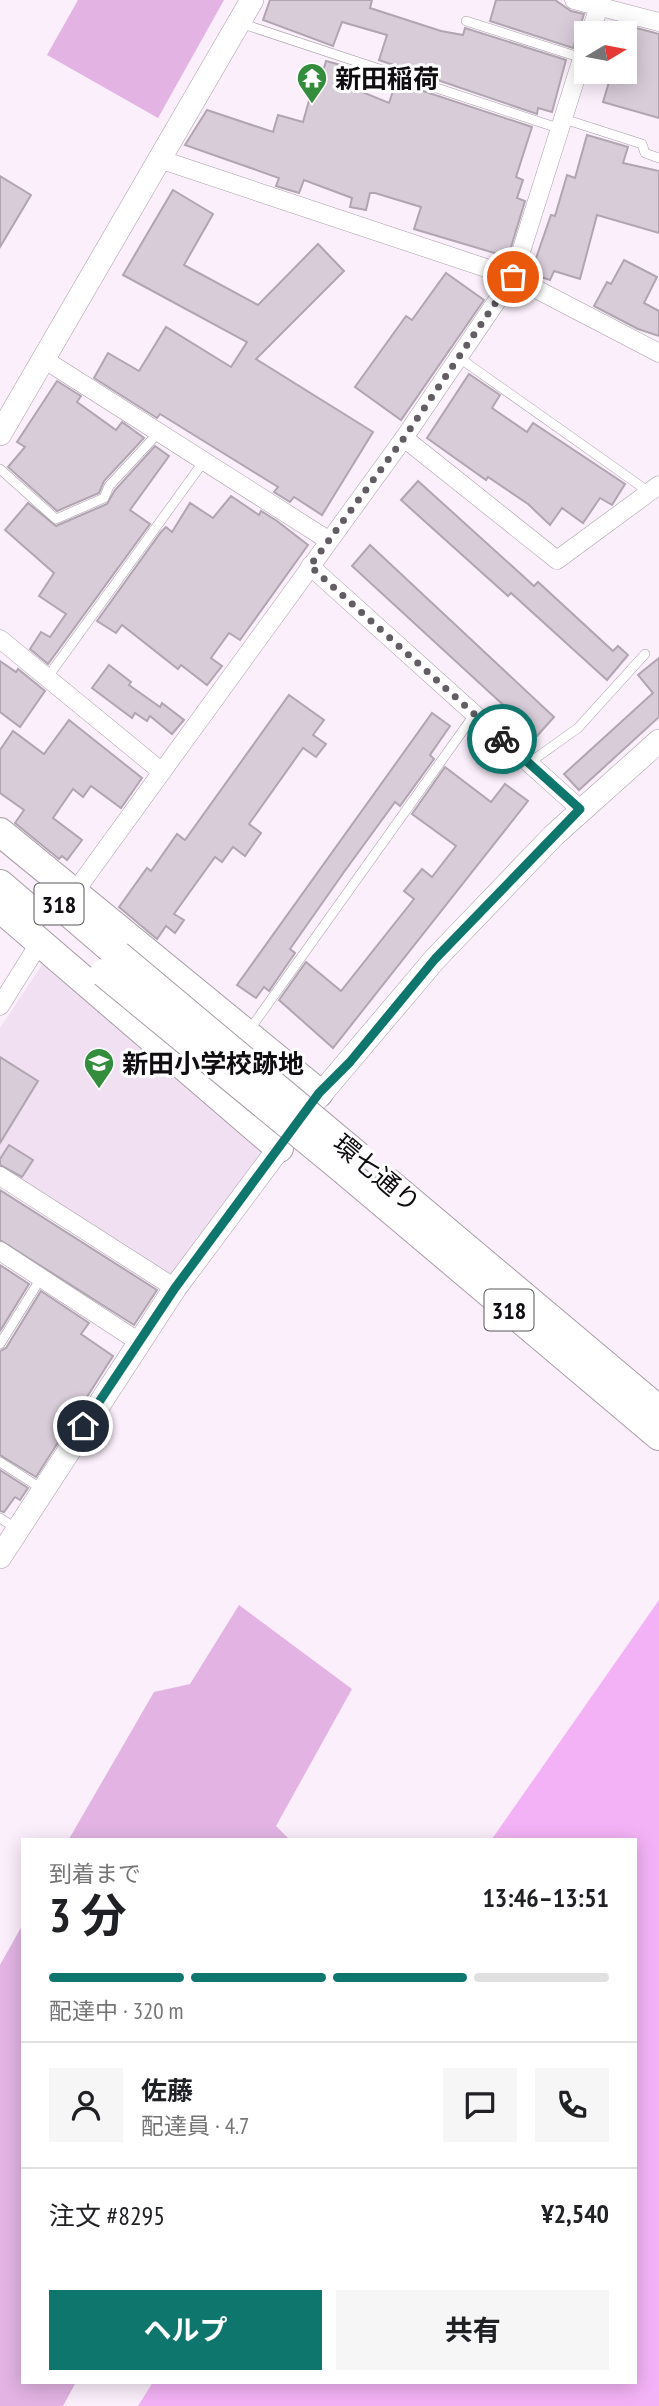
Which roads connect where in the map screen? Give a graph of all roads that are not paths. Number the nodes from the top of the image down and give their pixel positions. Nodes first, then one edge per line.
1 (252, 0) edge
2 (575, 0) edge
3 (599, 7) junction
4 (466, 21) dead end
5 (594, 21) edge
6 (239, 22) junction
7 (659, 22) edge
8 (574, 49) edge
9 (575, 84) edge
10 (563, 124) junction
11 (659, 158) edge
12 (159, 159) junction
13 (513, 277) junction
14 (659, 353) edge
15 (458, 357) junction
16 (42, 358) junction
17 (160, 431) junction
18 (0, 434) edge
19 (404, 438) junction
20 (204, 461) junction
21 (0, 469) edge
22 (654, 489) edge
23 (328, 540) junction
24 (310, 566) junction
25 (0, 639) edge
26 (645, 654) dead end
27 (47, 678) junction
28 (474, 715) junction
29 (659, 741) edge
30 (529, 763) junction
31 (162, 772) junction
32 (580, 809) junction
33 (0, 832) edge
34 (0, 853) edge
35 (0, 884) edge
36 (74, 893) junction
37 (0, 908) edge
38 (40, 942) junction
39 (111, 964) junction
40 (0, 1006) edge
41 (250, 1029) dead end
42 (319, 1093) junction
43 (279, 1148) junction
44 (358, 1170) junction
45 (0, 1176) edge
46 (0, 1251) edge
47 (41, 1278) junction
48 (175, 1288) junction
49 (139, 1342) junction
50 (0, 1344) edge
51 (659, 1409) edge
52 (659, 1436) edge
53 (0, 1462) edge
54 (42, 1489) junction
55 (8, 1523) edge
56 (0, 1557) edge

1 - 6 street
2 - 3 street
3 - 5 street
3 - 7 street
4 - 8 lane
6 - 10 lane
6 - 12 street
9 - 10 street
10 - 11 lane
10 - 13 street
12 - 13 street
12 - 16 street
13 - 14 street
13 - 15 street
15 - 19 street
15 - 22 lane
16 - 17 street
16 - 18 street
17 - 20 street
17 - 21 lane
19 - 22 street
19 - 23 street
20 - 23 street
20 - 27 lane
23 - 24 street
24 - 28 street
24 - 31 street
25 - 27 street
26 - 30 lane
27 - 31 street
28 - 30 street
28 - 41 lane
29 - 32 street
30 - 32 street
31 - 36 street
32 - 42 street
33 - 36 main road
34 - 39 main road, 環七通り / 318
35 - 39 main road, 環七通り / 318
36 - 42 main road
37 - 38 main road
38 - 40 street
38 - 43 main road
39 - 44 main road, 環七通り / 318, bridge
42 - 43 street
43 - 48 street
44 - 51 main road, 環七通り / 318
44 - 52 main road, 環七通り / 318
45 - 48 street
46 - 47 street
47 - 49 street
47 - 50 lane
48 - 49 street
49 - 54 street
53 - 54 lane
54 - 55 street
55 - 56 street

